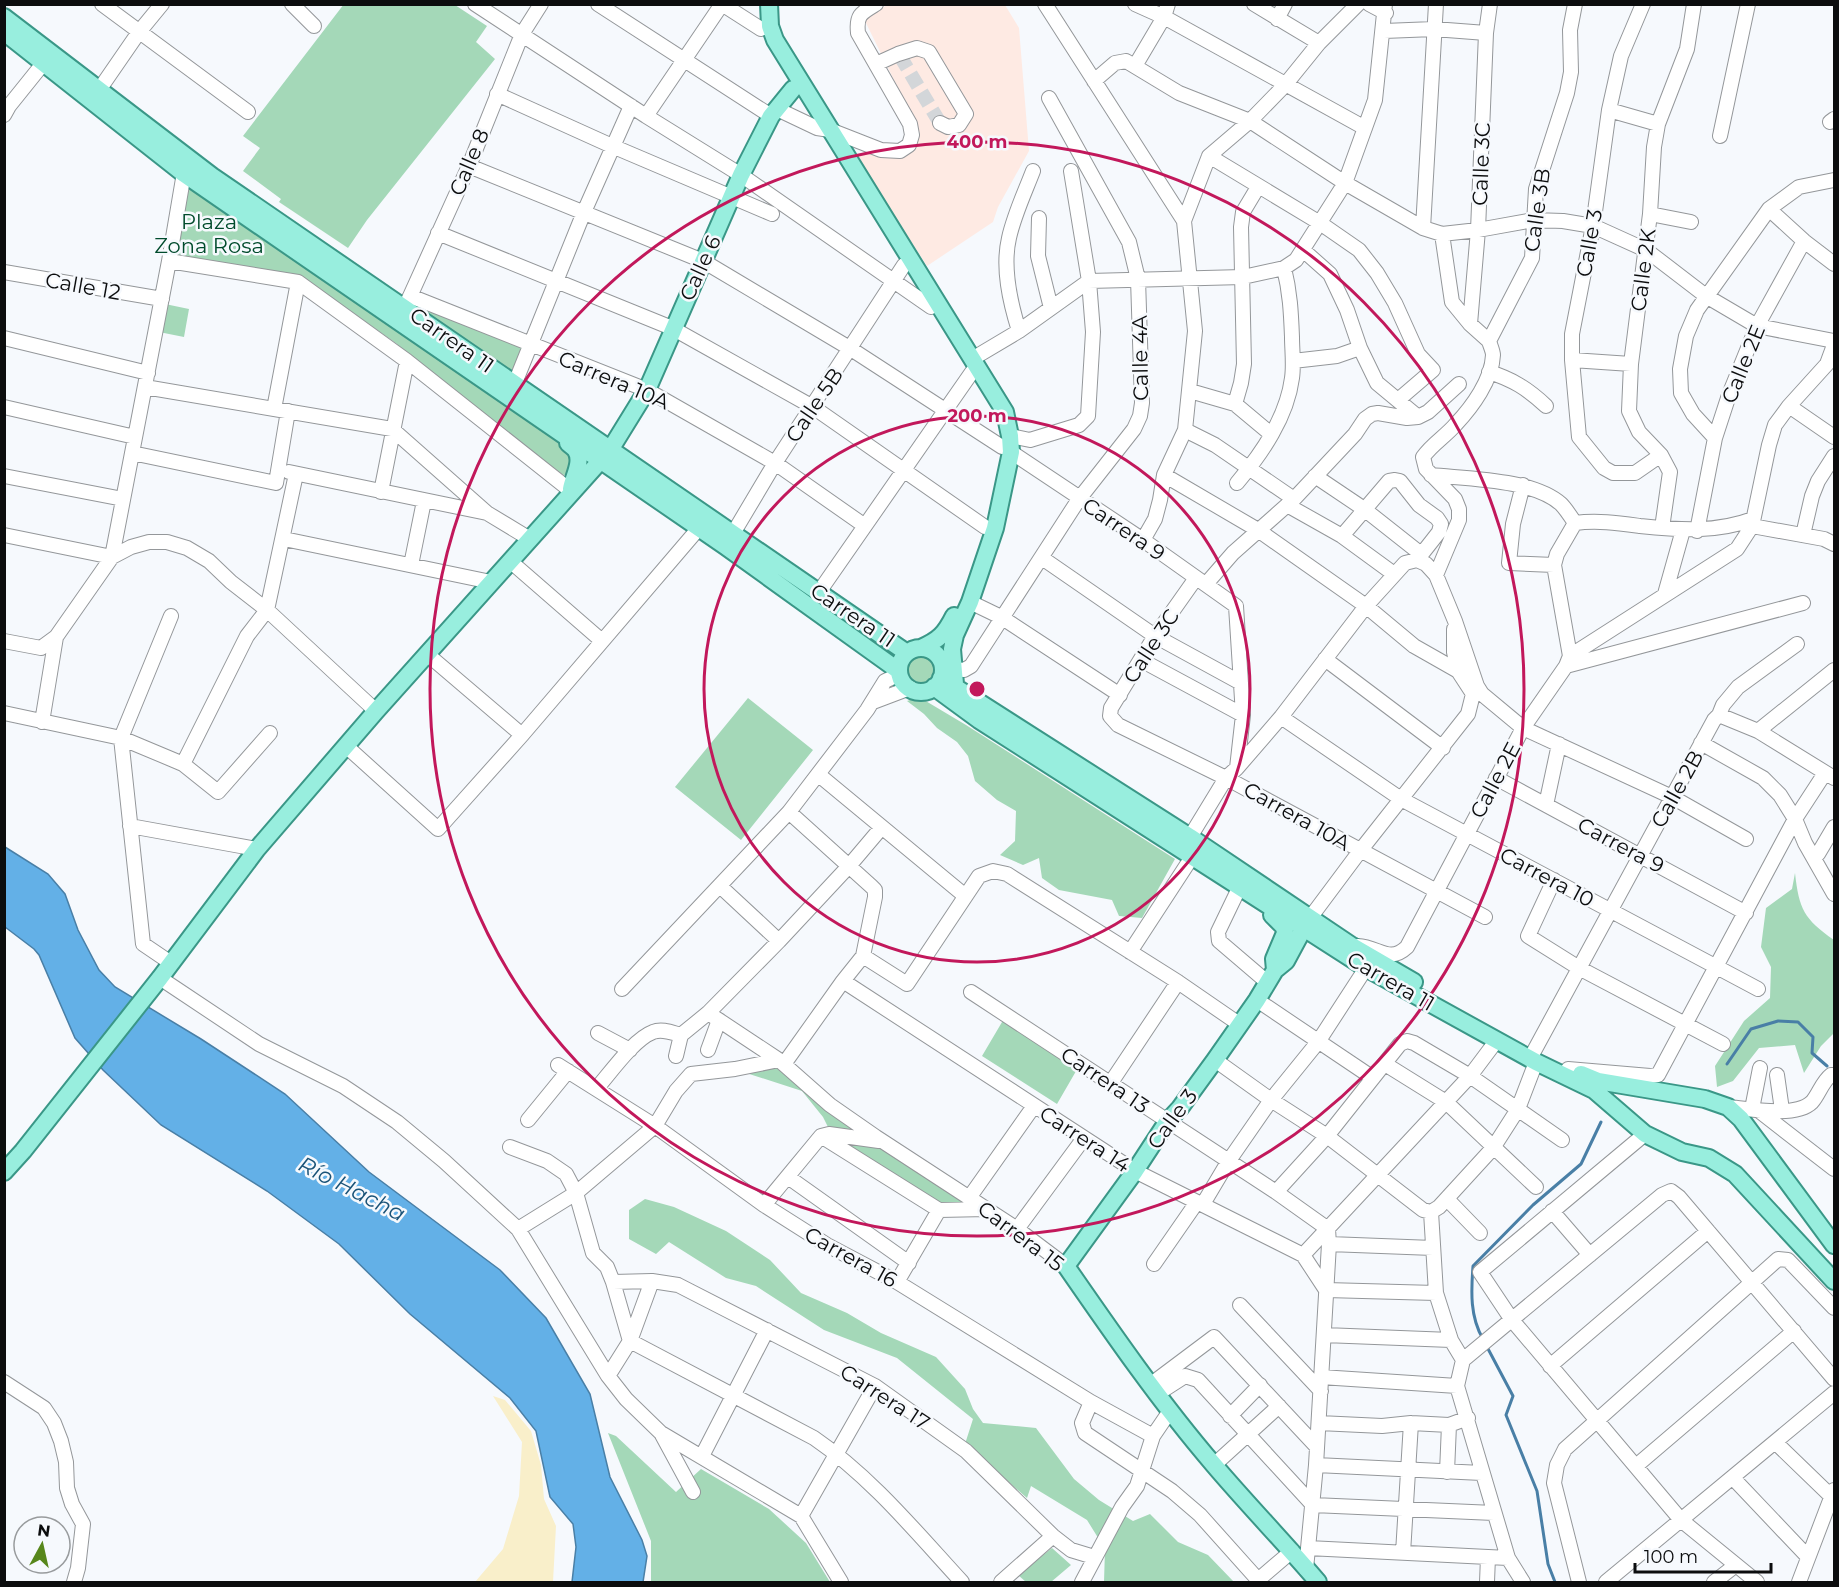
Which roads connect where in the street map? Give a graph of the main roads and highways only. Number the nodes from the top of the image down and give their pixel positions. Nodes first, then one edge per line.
1 (759, 4) edge
2 (769, 4) edge
3 (4, 17) edge
4 (4, 32) edge
5 (47, 58) junction
6 (793, 89) junction
7 (823, 129) junction
8 (404, 307) junction
9 (972, 365) junction
10 (569, 439) junction
11 (1008, 445) junction
12 (605, 455) junction
13 (571, 491) junction
14 (729, 540) junction
15 (914, 650) junction
16 (903, 678) junction
17 (945, 678) junction
18 (1242, 882) junction
19 (1268, 906) junction
20 (1306, 923) junction
21 (1349, 951) junction
22 (1271, 976) junction
23 (1534, 1058) junction
24 (1596, 1085) junction
25 (4, 1172) edge
26 (1834, 1245) edge
27 (1066, 1266) joint
28 (1834, 1281) edge
29 (1318, 1582) edge

1 - 6 main road
2 - 7 main road
3 - 5 main road, Carrera 11
4 - 5 main road, Carrera 11
5 - 8 main road, Carrera 11
5 - 8 main road, Carrera 11
6 - 7 main road
6 - 12 main road, Calle 6
7 - 9 main road
7 - 9 main road
8 - 10 main road, Carrera 11
8 - 12 main road, Carrera 11
9 - 11 main road
10 - 12 main road, Carrera 11
10 - 13 main road
11 - 15 main road
11 - 17 main road
12 - 13 main road, Calle 6
12 - 14 main road, Carrera 11
12 - 14 main road, Carrera 11
13 - 25 main road, Calle 6
14 - 15 main road, Carrera 11
14 - 16 main road, Carrera 11
15 - 16 main road
15 - 17 main road
16 - 17 main road
17 - 18 main road, Carrera 11
17 - 18 main road, Carrera 11
18 - 19 main road, Carrera 11
18 - 20 main road, Carrera 11
19 - 20 main road, Carrera 11
19 - 22 main road, Calle 3
20 - 21 main road, Carrera 11
20 - 22 main road, Calle 3
21 - 23 main road, Carrera 11
21 - 23 main road, Carrera 11
22 - 27 main road, Calle 3
23 - 24 main road, Carrera 11
23 - 24 main road, Carrera 11
24 - 26 main road, Carrera 11
24 - 28 main road, Carrera 11
27 - 29 main road, Carrera 15

